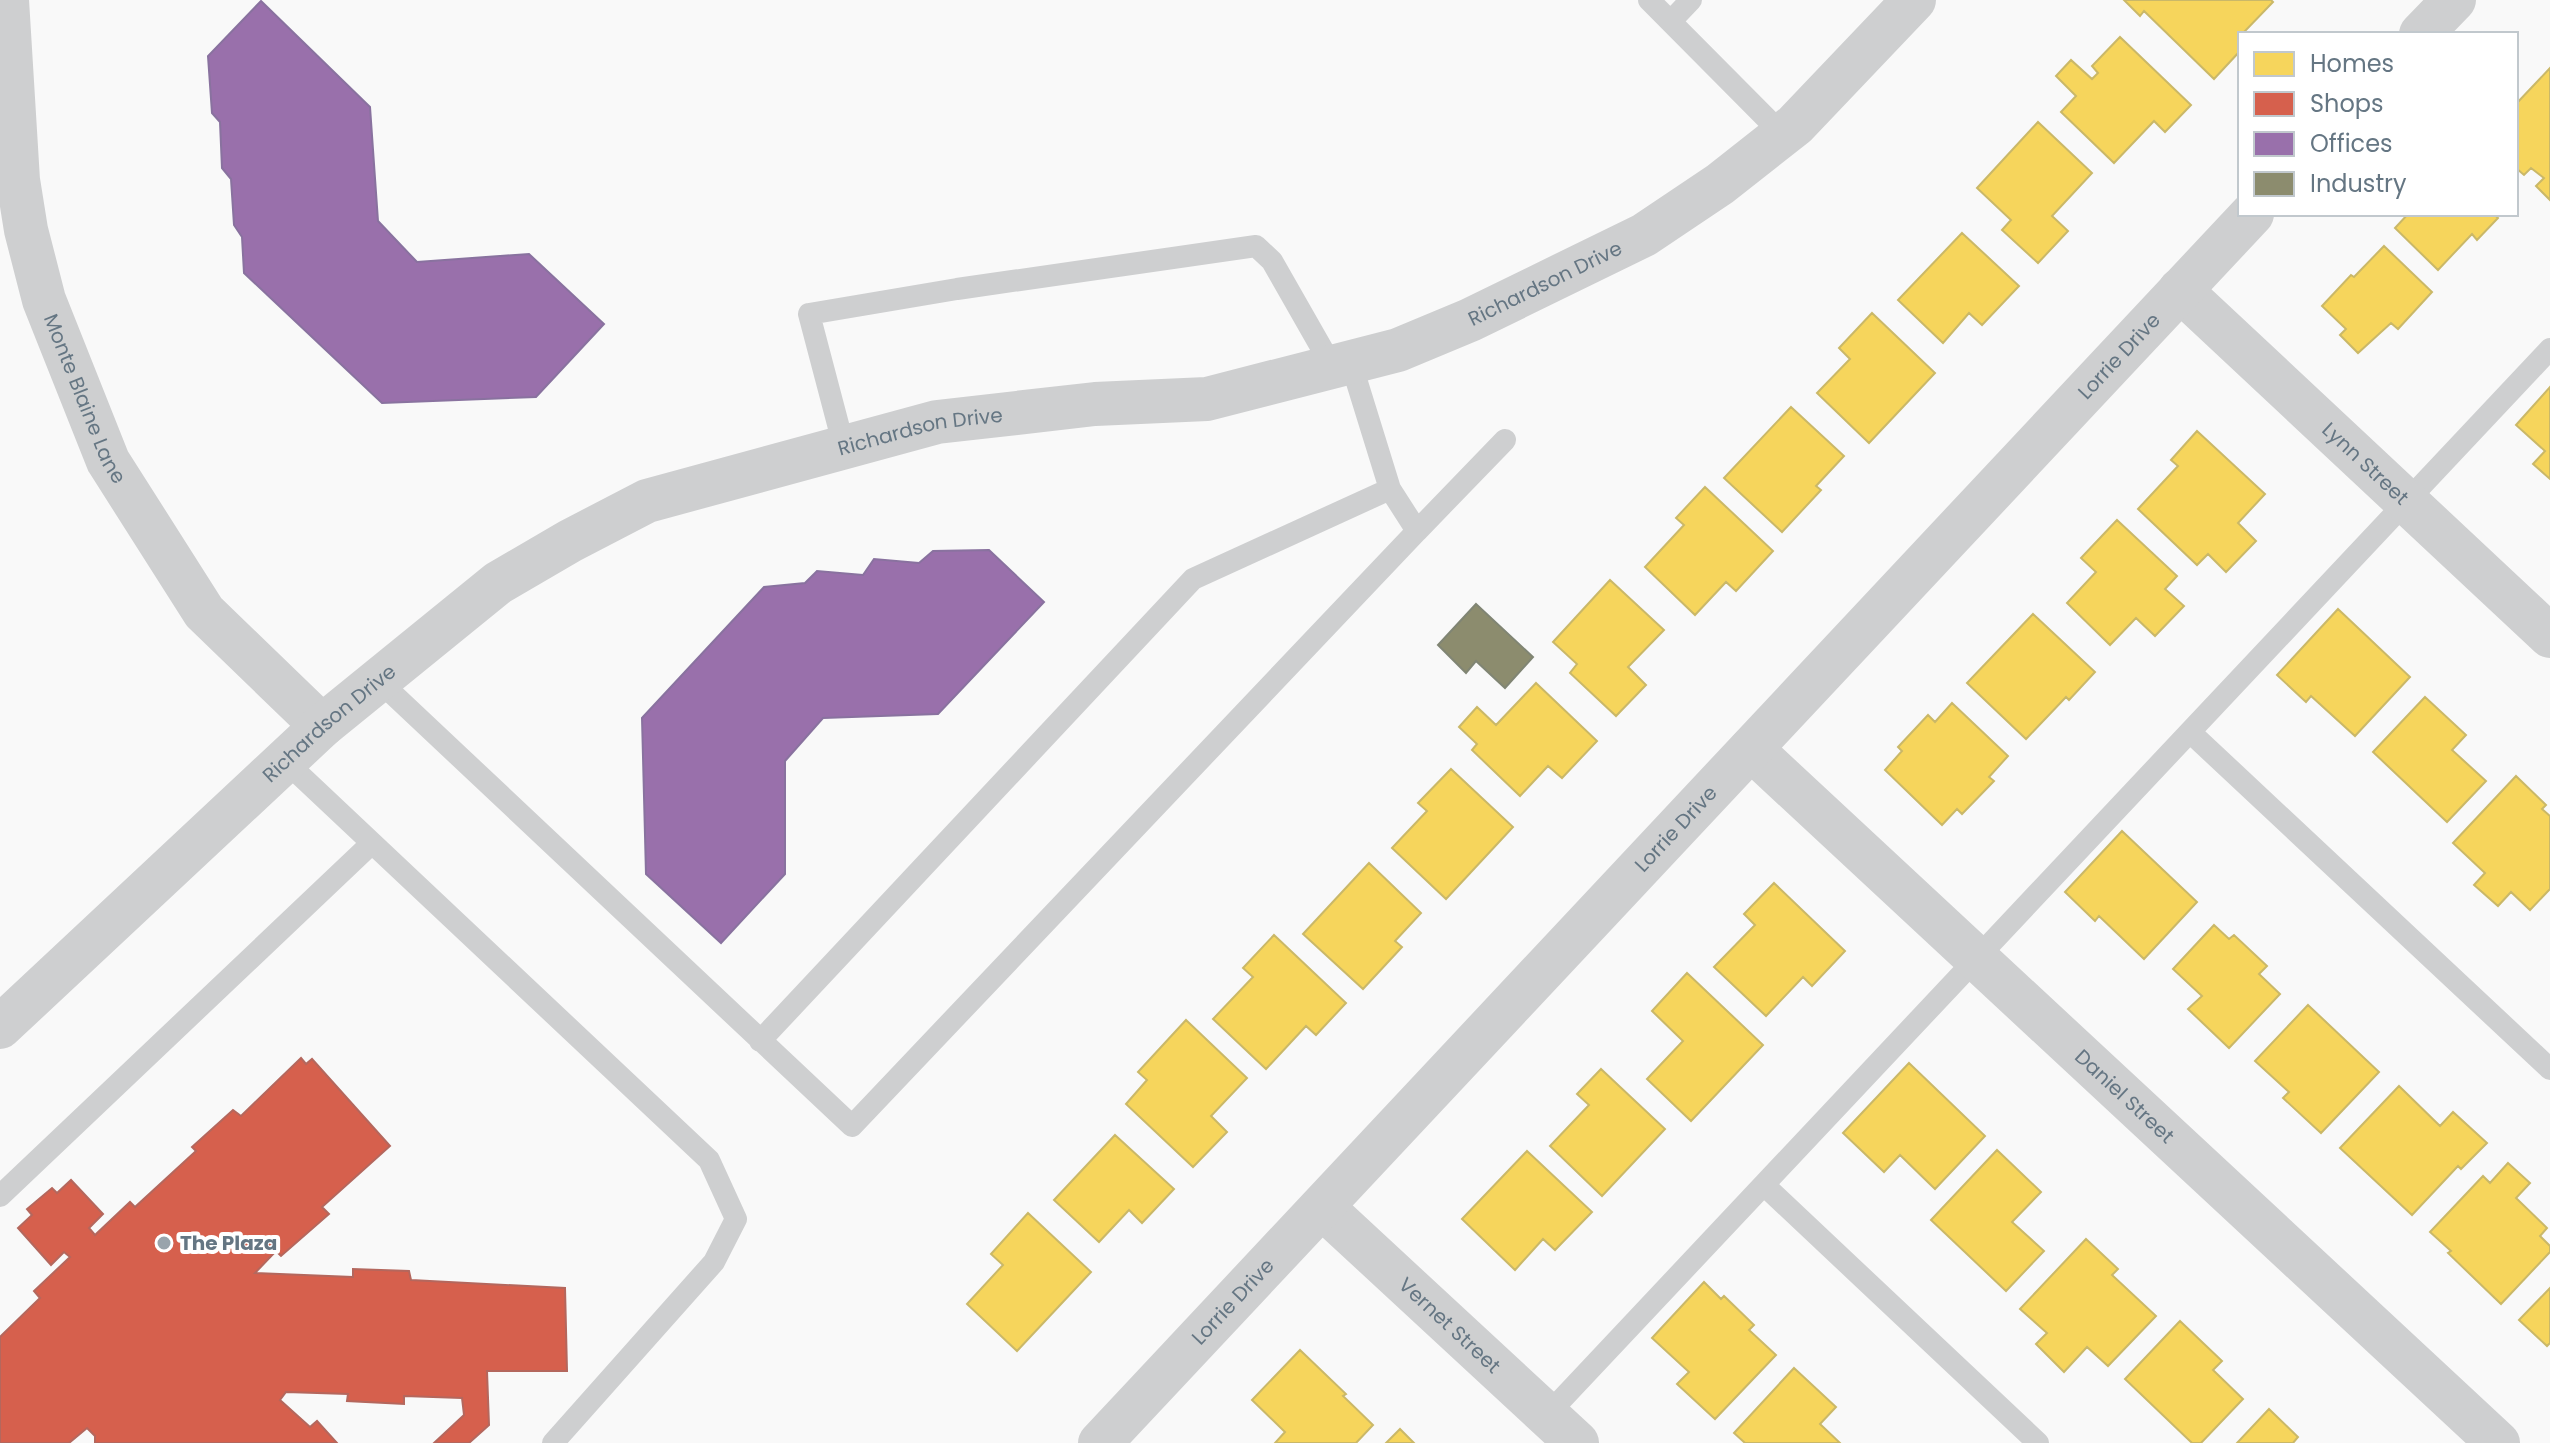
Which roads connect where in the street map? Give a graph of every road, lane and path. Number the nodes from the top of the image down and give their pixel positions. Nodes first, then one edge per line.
1 (1649, 0) edge
2 (1691, 0) edge
3 (1914, 0) edge
4 (2454, 0) edge
5 (1671, 21) junction
6 (6, 28) edge
7 (2423, 32) edge
8 (1783, 135) junction
9 (2250, 216) edge
10 (13, 232) edge
11 (2180, 290) junction
12 (2550, 349) edge
13 (1342, 365) junction
14 (1505, 440) dead end
15 (844, 447) junction
16 (1390, 489) junction
17 (2407, 501) junction
18 (1417, 531) junction
19 (2550, 636) edge
20 (378, 680) junction
21 (322, 726) junction
22 (2190, 732) junction
23 (1751, 749) junction
24 (285, 761) junction
25 (372, 843) junction
26 (1977, 958) junction
27 (0, 1027) edge
28 (760, 1041) junction
29 (2550, 1069) edge
30 (1764, 1185) junction
31 (0, 1196) edge
32 (1322, 1207) junction
33 (1562, 1429) edge
34 (1118, 1437) edge
35 (553, 1443) edge
36 (2038, 1443) edge
37 (2498, 1443) edge

1 - 5 lane
2 - 5 lane
3 - 8 street, Richardson Drive
4 - 7 street
5 - 8 lane
6 - 10 street, Monte Blaine Lane
8 - 13 street, Richardson Drive
9 - 11 street, Lorrie Drive
10 - 21 street, Monte Blaine Lane
11 - 17 street, Lynn Street
11 - 23 street, Lorrie Drive
12 - 17 lane
13 - 15 street, Richardson Drive
13 - 15 lane
13 - 16 lane
14 - 18 lane
15 - 20 street, Richardson Drive
16 - 18 lane
16 - 28 lane
17 - 19 street, Lynn Street
17 - 22 lane
18 - 28 lane
20 - 21 street, Richardson Drive
20 - 28 lane
21 - 24 street, Richardson Drive
22 - 26 lane
22 - 29 lane
23 - 26 street, Daniel Street
23 - 32 street, Lorrie Drive
24 - 25 lane
24 - 27 street, Richardson Drive
25 - 31 lane
25 - 35 lane
26 - 30 lane
26 - 37 street, Daniel Street
30 - 33 lane
30 - 36 lane
32 - 33 street, Vernet Street
32 - 34 street, Lorrie Drive

